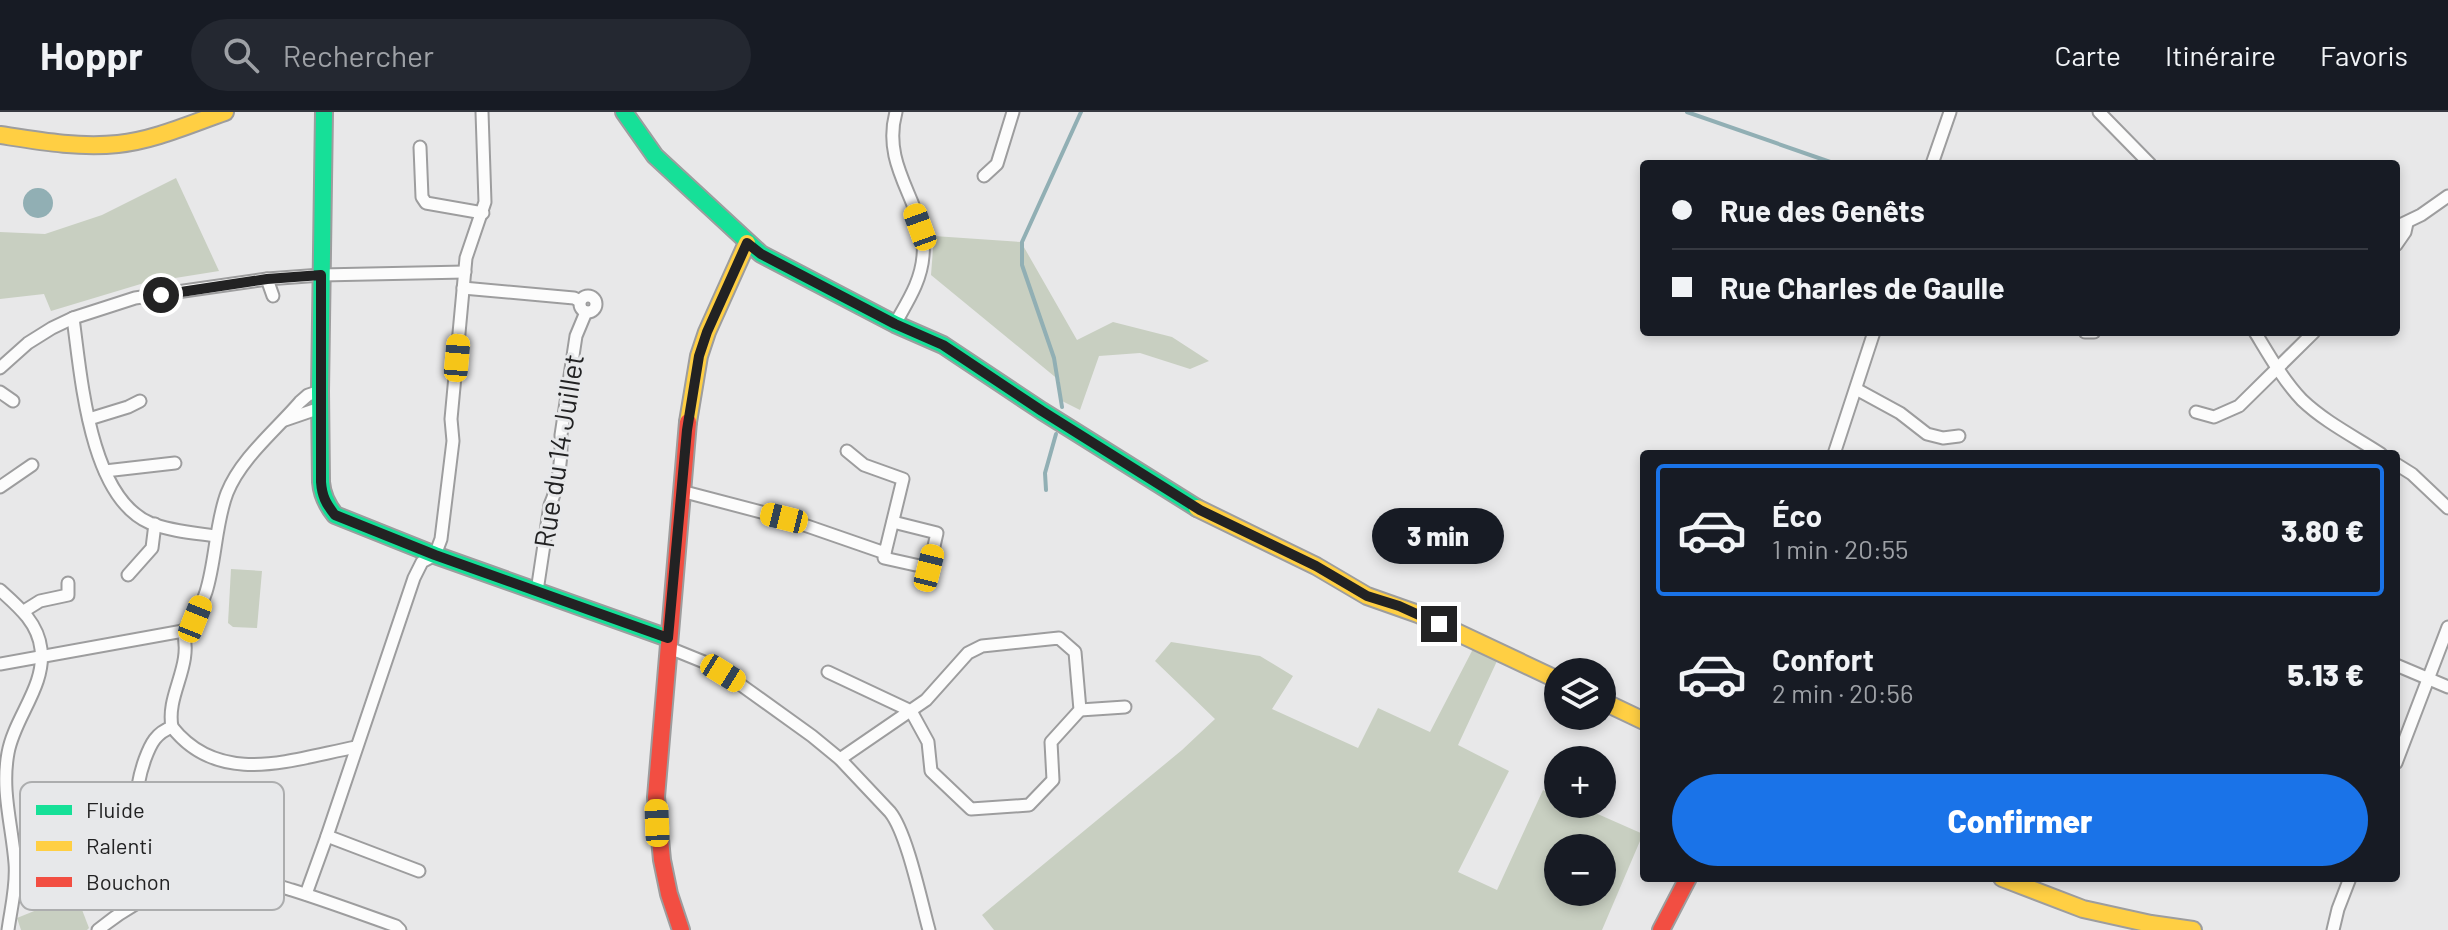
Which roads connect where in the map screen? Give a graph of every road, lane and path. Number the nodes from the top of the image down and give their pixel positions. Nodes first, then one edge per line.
1 (225, 112) edge
2 (324, 112) edge
3 (482, 112) edge
4 (624, 112) edge
5 (896, 112) edge
6 (1013, 112) edge
7 (1950, 112) edge
8 (2099, 112) edge
9 (0, 135) edge
10 (420, 147) dead end
11 (1933, 160) edge
12 (2146, 160) edge
13 (984, 176) dead end
14 (2448, 196) edge
15 (483, 213) junction
16 (2402, 225) edge
17 (747, 243) junction
18 (465, 272) junction
19 (321, 275) junction
20 (267, 279) junction
21 (463, 288) junction
22 (273, 296) dead end
23 (73, 318) junction
24 (895, 324) junction
25 (1873, 336) edge
26 (2257, 336) edge
27 (2310, 336) edge
28 (0, 368) edge
29 (2278, 370) junction
30 (1856, 389) junction
31 (0, 392) edge
32 (320, 400) junction
33 (13, 401) dead end
34 (140, 401) dead end
35 (2196, 412) dead end
36 (89, 419) junction
37 (284, 420) junction
38 (1959, 436) dead end
39 (1835, 450) edge
40 (2375, 450) edge
41 (847, 451) dead end
42 (175, 463) dead end
43 (32, 465) dead end
44 (2400, 466) edge
45 (105, 471) junction
46 (0, 487) edge
47 (681, 491) junction
48 (2448, 508) edge
49 (893, 522) junction
50 (155, 524) junction
51 (216, 536) junction
52 (885, 553) junction
53 (435, 555) junction
54 (128, 575) dead end
55 (68, 583) dead end
56 (0, 590) edge
57 (537, 591) junction
58 (24, 611) junction
59 (2448, 627) edge
60 (183, 631) junction
61 (667, 642) junction
62 (42, 658) junction
63 (0, 664) edge
64 (2400, 667) edge
65 (828, 672) dead end
66 (1544, 673) edge
67 (2429, 680) junction
68 (2448, 687) edge
69 (1125, 707) dead end
70 (1616, 708) edge
71 (1080, 710) junction
72 (911, 711) junction
73 (1640, 719) edge
74 (172, 727) junction
75 (356, 747) junction
76 (2400, 753) edge
77 (840, 759) junction
78 (138, 782) edge
79 (327, 836) junction
80 (419, 871) dead end
81 (1686, 882) edge
82 (2012, 882) edge
83 (2348, 882) edge
84 (284, 889) edge
85 (306, 894) junction
86 (125, 910) edge
87 (8, 930) edge
88 (98, 930) edge
89 (400, 930) edge
90 (681, 930) edge
91 (929, 930) edge
92 (1661, 930) edge
93 (2193, 930) edge
94 (2333, 930) edge

1 - 9 main road
2 - 19 main road
3 - 15 street
4 - 17 main road
5 - 24 street
6 - 13 street
7 - 11 street
8 - 12 street
10 - 15 street
14 - 16 street
15 - 18 street
17 - 24 main road
17 - 47 main road
18 - 19 street
18 - 21 street
19 - 20 street
19 - 32 main road
20 - 22 street
20 - 23 street
21 - 53 street
21 - 57 street, Rue du 14 Juillet
23 - 28 street
23 - 36 street
24 - 66 main road
25 - 30 street
26 - 29 street
27 - 29 street
29 - 35 street
29 - 40 street
30 - 38 street
30 - 39 street
31 - 33 street
32 - 37 street
32 - 37 street
32 - 53 main road
34 - 36 street
36 - 45 street
37 - 51 street
41 - 49 street
42 - 45 street
43 - 46 street
44 - 48 street
45 - 50 street
47 - 52 street
47 - 61 main road
49 - 52 street
49 - 52 street
50 - 51 street
50 - 54 street
51 - 60 street
53 - 57 main road
53 - 75 street
55 - 58 street
56 - 58 street
57 - 61 main road
58 - 62 street
59 - 67 street
60 - 62 street
60 - 74 street
61 - 77 street
61 - 90 main road
62 - 63 street
62 - 87 street
64 - 67 street
65 - 72 street
67 - 68 street
67 - 76 street
69 - 71 street
70 - 73 main road
71 - 72 street
71 - 72 street
72 - 77 street
74 - 75 street
74 - 78 street
75 - 79 street
77 - 91 street
79 - 80 street
79 - 85 street
81 - 92 main road
82 - 93 main road
83 - 94 street
84 - 85 street
85 - 89 street
86 - 88 street

